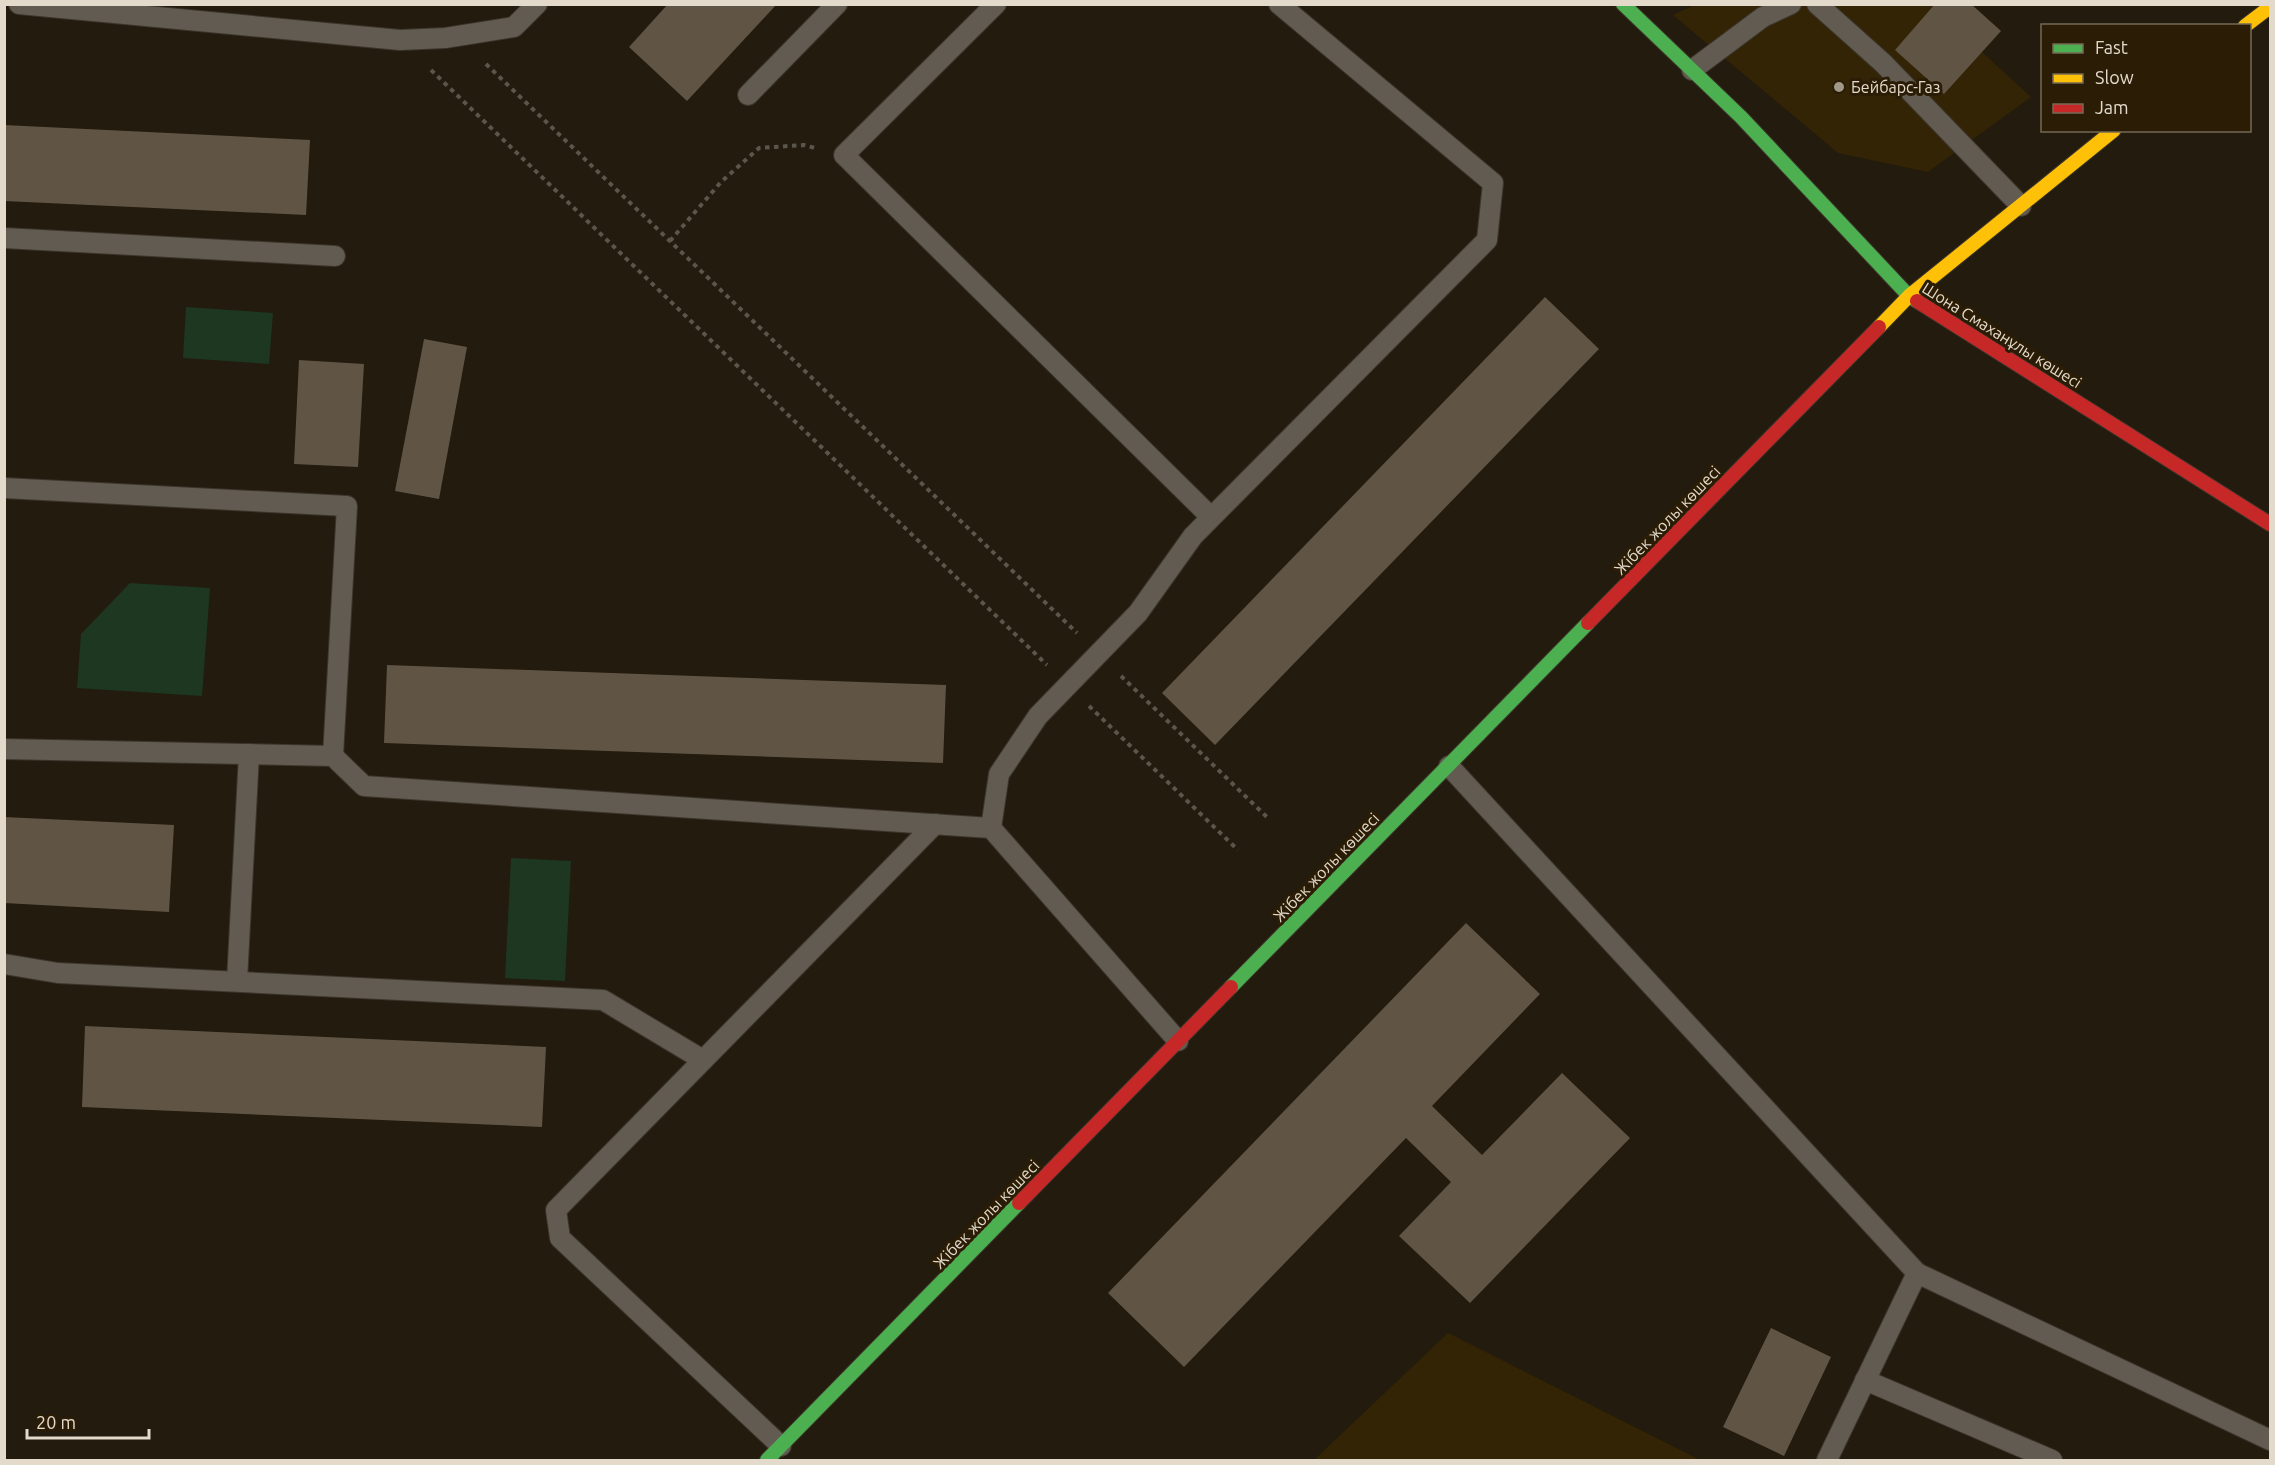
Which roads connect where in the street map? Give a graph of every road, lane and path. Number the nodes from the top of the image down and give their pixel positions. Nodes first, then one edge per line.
1 (19, 4) edge
2 (537, 4) edge
3 (837, 4) edge
4 (996, 4) edge
5 (1279, 4) edge
6 (1623, 4) edge
7 (1791, 4) edge
8 (1817, 4) edge
9 (2271, 7) edge
10 (2248, 24) edge
11 (458, 36) junction
12 (400, 40) junction
13 (1692, 70) junction
14 (748, 95) dead end
15 (2112, 132) edge
16 (844, 156) junction
17 (2021, 206) junction
18 (4, 238) edge
19 (670, 241) junction
20 (335, 256) dead end
21 (1909, 296) junction
22 (4, 488) edge
23 (1211, 517) junction
24 (2271, 524) edge
25 (1098, 654) junction
26 (1067, 685) junction
27 (4, 749) edge
28 (249, 754) junction
29 (333, 756) junction
30 (1449, 766) junction
31 (1269, 819) dead end
32 (935, 824) junction
33 (991, 828) junction
34 (1238, 850) dead end
35 (4, 964) edge
36 (237, 981) junction
37 (1178, 1041) junction
38 (703, 1060) junction
39 (1917, 1273) junction
40 (1865, 1380) junction
41 (2271, 1440) edge
42 (781, 1446) junction
43 (767, 1461) edge
44 (1827, 1461) edge
45 (2052, 1461) edge

1 - 12 lane
2 - 11 lane
3 - 14 lane
4 - 16 lane
5 - 23 lane
6 - 13 main road, Шона Смаханұлы көшесі
7 - 13 lane
8 - 17 lane
9 - 10 main road
11 - 12 lane
11 - 19 path
12 - 26 path
13 - 21 main road, Шона Смаханұлы көшесі
15 - 17 main road, Жібек жолы көшесі
16 - 19 path
16 - 23 lane
17 - 21 main road, Жібек жолы көшесі
18 - 20 lane
19 - 25 path
21 - 24 main road, Шона Смаханұлы көшесі
21 - 30 main road, Жібек жолы көшесі
22 - 29 lane
23 - 25 lane
25 - 26 lane
25 - 31 path
26 - 33 lane
26 - 34 path
27 - 28 lane
28 - 29 lane
28 - 36 lane
29 - 32 lane
30 - 37 main road, Жібек жолы көшесі
30 - 39 lane
32 - 33 lane
32 - 38 lane
33 - 37 lane
35 - 36 lane
36 - 38 lane
37 - 42 main road, Жібек жолы көшесі
38 - 42 lane
39 - 40 lane
39 - 41 lane
40 - 44 lane
40 - 45 lane
42 - 43 main road, Жібек жолы көшесі

